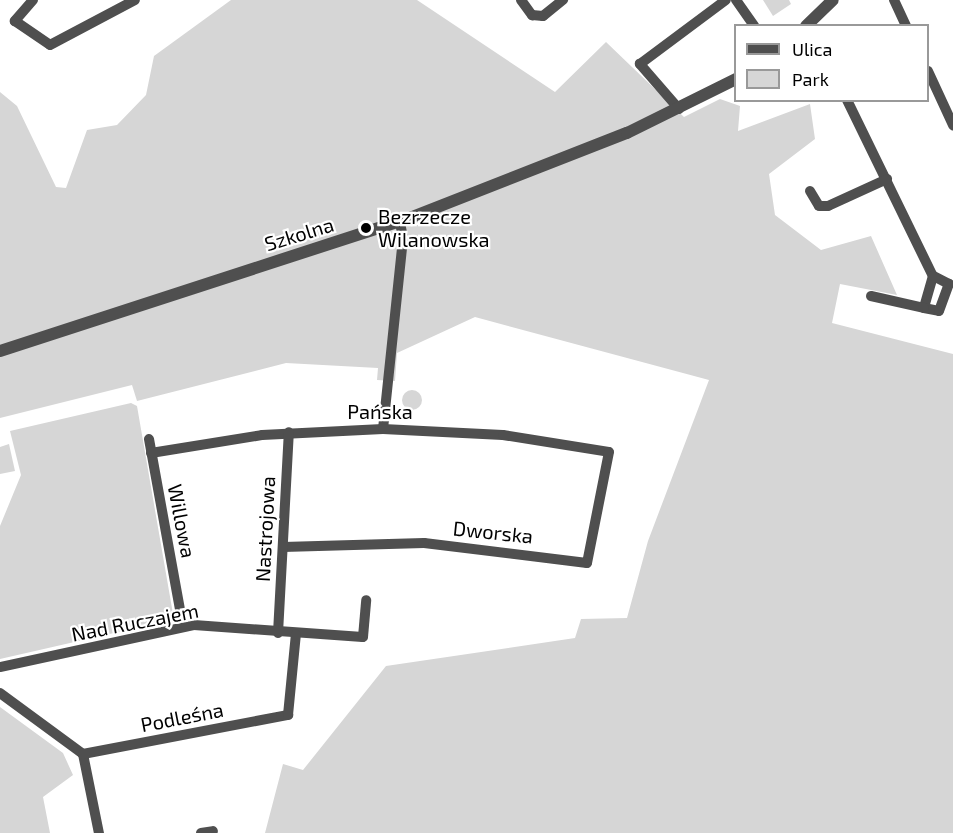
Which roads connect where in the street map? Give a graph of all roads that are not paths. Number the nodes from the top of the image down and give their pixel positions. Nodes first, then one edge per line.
1 (33, 0) edge
2 (135, 0) edge
3 (521, 0) edge
4 (563, 0) edge
5 (726, 0) edge
6 (736, 0) edge
7 (833, 0) edge
8 (894, 0) edge
9 (753, 24) edge
10 (808, 24) edge
11 (905, 24) edge
12 (929, 75) edge
13 (734, 80) edge
14 (848, 102) edge
15 (679, 109) junction
16 (953, 125) edge
17 (886, 179) junction
18 (810, 191) dead end
19 (400, 222) junction
20 (933, 276) junction
21 (949, 276) edge
22 (871, 296) dead end
23 (924, 308) junction
24 (0, 351) edge
25 (383, 429) junction
26 (289, 432) junction
27 (149, 439) dead end
28 (609, 452) joint
29 (151, 453) junction
30 (282, 548) junction
31 (366, 600) dead end
32 (180, 610) dead end
33 (278, 630) junction
34 (296, 634) junction
35 (0, 667) edge
36 (0, 693) edge
37 (82, 754) junction
38 (213, 831) dead end
39 (99, 833) edge
40 (201, 833) edge

1 - 2 street
3 - 4 street
5 - 15 street
6 - 9 street
7 - 10 street
8 - 11 street
12 - 16 street
13 - 15 street, Szkolna
14 - 17 street
15 - 19 street, Szkolna
17 - 18 street
17 - 20 street
19 - 24 street, Szkolna
19 - 25 street
20 - 21 street
20 - 23 street
21 - 23 street
22 - 23 street
25 - 26 street, Pańska
25 - 28 street, Pańska
26 - 29 street, Pańska
26 - 30 street, Nastrojowa
27 - 29 street, Willowa
28 - 30 street, Dworska
29 - 32 street, Willowa
30 - 33 street, Nastrojowa
31 - 34 street, Nad Ruczajem
33 - 34 street, Nad Ruczajem
33 - 35 street, Nad Ruczajem
34 - 37 street, Podleśna
36 - 37 street
37 - 39 street
38 - 40 street

